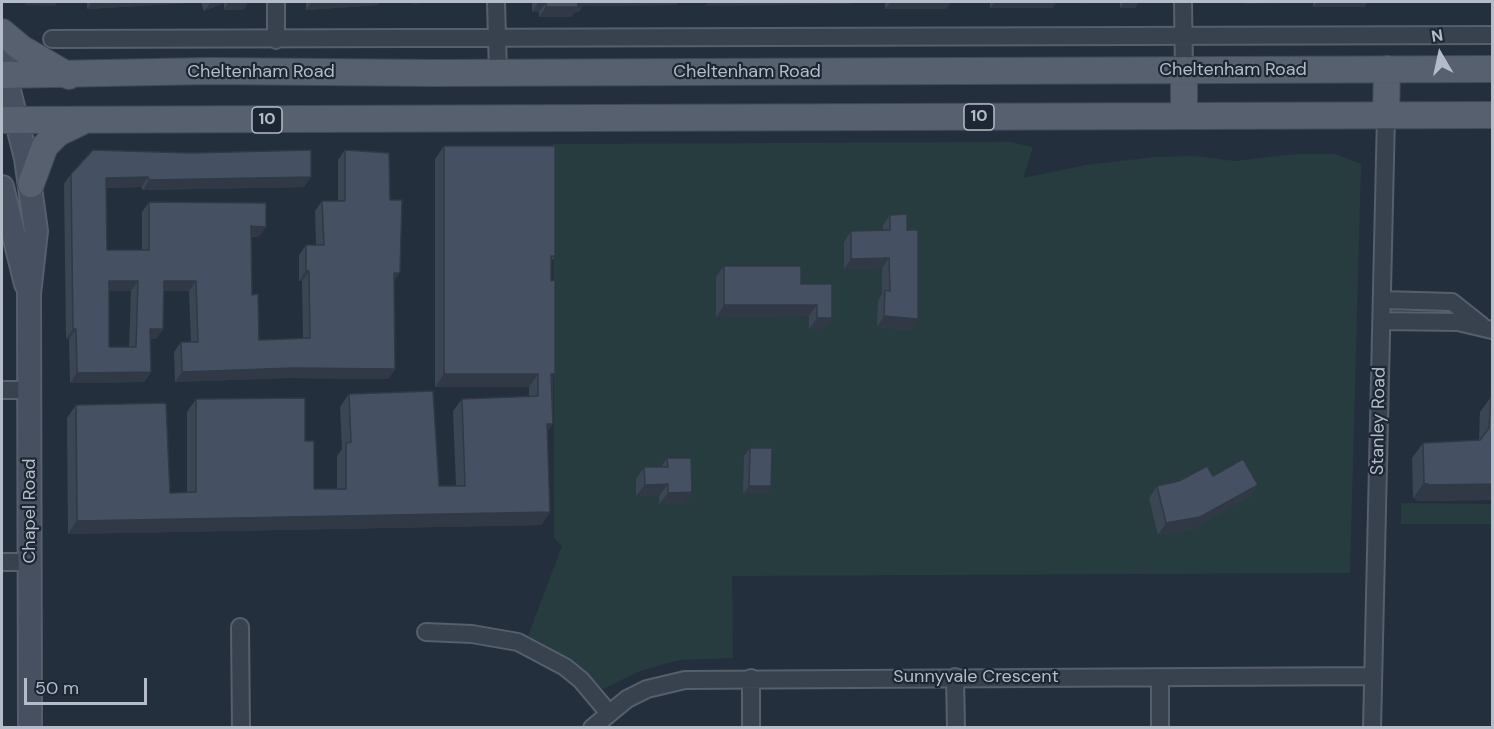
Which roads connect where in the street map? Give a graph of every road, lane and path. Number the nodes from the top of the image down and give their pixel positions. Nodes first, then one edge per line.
1 (276, 2) edge
2 (496, 2) edge
3 (1183, 2) edge
4 (2, 32) edge
5 (1492, 35) edge
6 (1183, 37) junction
7 (52, 39) dead end
8 (497, 39) junction
9 (276, 40) junction
10 (1387, 69) junction
11 (1492, 69) edge
12 (1184, 70) junction
13 (3, 71) edge
14 (498, 72) junction
15 (70, 76) junction
16 (1386, 115) junction
17 (1492, 115) edge
18 (1184, 116) junction
19 (9, 120) edge
20 (84, 120) junction
21 (31, 184) junction
22 (2, 187) edge
23 (29, 294) junction
24 (1383, 300) junction
25 (1382, 321) junction
26 (1489, 329) edge
27 (2, 390) edge
28 (30, 390) junction
29 (2, 562) edge
30 (30, 562) junction
31 (240, 627) dead end
32 (426, 632) dead end
33 (1373, 676) junction
34 (955, 677) junction
35 (1160, 677) junction
36 (751, 678) junction
37 (608, 712) junction
38 (30, 728) edge
39 (241, 728) edge
40 (592, 728) edge
41 (751, 728) edge
42 (956, 728) edge
43 (1160, 728) edge
44 (1372, 728) edge

1 - 9 street
2 - 8 street
3 - 6 street
4 - 15 main road
5 - 6 street, Cheltenham Road
6 - 8 street, Cheltenham Road
6 - 12 street
7 - 9 street, Cheltenham Road
8 - 9 street, Cheltenham Road
8 - 14 street
10 - 11 main road, Cheltenham Road
10 - 12 main road, Cheltenham Road
10 - 16 main road
12 - 14 main road, Cheltenham Road
12 - 18 main road
13 - 15 main road, Cheltenham Road
13 - 19 main road, Chapel Road
14 - 15 main road, Cheltenham Road
16 - 17 main road, 10
16 - 18 main road, 10
16 - 24 street, Stanley Road
18 - 20 main road, 10
19 - 20 main road, 10
19 - 21 main road, Chapel Road
20 - 21 main road
21 - 23 main road, Chapel Road
22 - 23 main road, Chapel Road
23 - 28 main road, Chapel Road
24 - 25 street, Stanley Road
24 - 26 street
25 - 26 street
25 - 33 street, Stanley Road
27 - 28 street
28 - 30 main road, Chapel Road
29 - 30 street
30 - 38 main road, Chapel Road
31 - 39 street
32 - 37 street
33 - 35 street, Sunnyvale Crescent
33 - 44 street, Stanley Road
34 - 35 street, Sunnyvale Crescent
34 - 36 street, Sunnyvale Crescent
34 - 42 street
35 - 43 street
36 - 37 street, Sunnyvale Crescent
36 - 41 street
37 - 40 street, Sunnyvale Crescent

